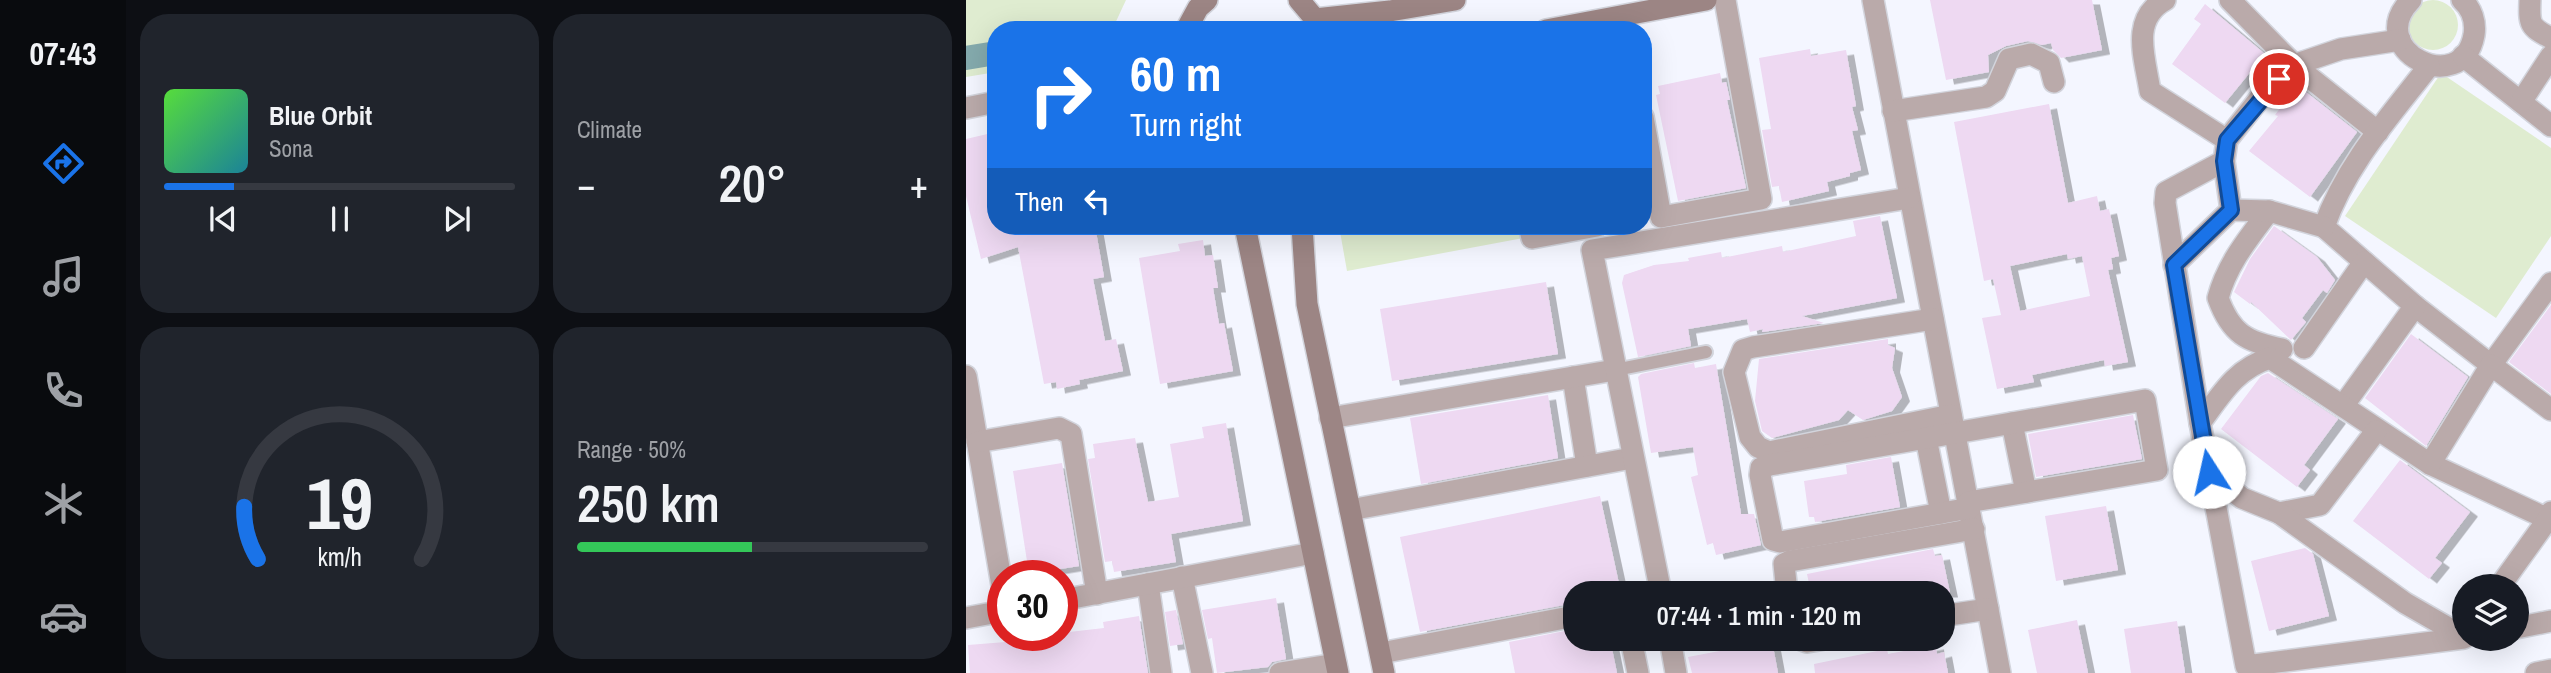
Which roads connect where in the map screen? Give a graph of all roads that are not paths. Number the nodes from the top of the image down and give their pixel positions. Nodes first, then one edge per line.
1 (1299, 0) edge
2 (1455, 0) edge
3 (1706, 0) edge
4 (1725, 0) edge
5 (1872, 0) edge
6 (2165, 0) edge
7 (2230, 0) edge
8 (2411, 0) edge
9 (2530, 0) edge
10 (2471, 1) edge
11 (1201, 3) edge
12 (1191, 21) edge
13 (1315, 21) edge
14 (1334, 21) edge
15 (1631, 21) edge
16 (2551, 38) edge
17 (2400, 40) junction
18 (2463, 56) junction
19 (2551, 56) edge
20 (2294, 65) junction
21 (2429, 66) junction
22 (2054, 82) dead end
23 (2521, 102) junction
24 (987, 104) edge
25 (966, 108) edge
26 (1893, 111) junction
27 (2551, 126) edge
28 (2378, 132) junction
29 (2226, 150) junction
30 (1652, 167) edge
31 (1909, 198) junction
32 (2231, 210) junction
33 (2269, 211) junction
34 (2324, 227) junction
35 (1247, 235) edge
36 (1303, 235) edge
37 (1531, 235) edge
38 (1548, 235) edge
39 (2364, 262) junction
40 (2174, 265) junction
41 (2549, 289) edge
42 (2414, 306) junction
43 (1933, 319) junction
44 (2304, 348) dead end
45 (2282, 349) dead end
46 (1706, 352) dead end
47 (2491, 365) junction
48 (1615, 370) junction
49 (966, 376) edge
50 (1573, 377) junction
51 (2343, 406) junction
52 (2551, 410) edge
53 (1330, 418) junction
54 (2200, 423) junction
55 (1953, 424) junction
56 (2012, 424) junction
57 (2376, 431) junction
58 (1926, 438) junction
59 (978, 442) junction
60 (1632, 458) junction
61 (2430, 464) junction
62 (1587, 466) junction
63 (974, 472) edge
64 (2209, 472) junction
65 (2026, 492) junction
66 (1350, 510) junction
67 (1941, 513) junction
68 (1970, 513) junction
69 (2279, 513) junction
70 (2550, 517) edge
71 (1313, 553) junction
72 (995, 560) edge
73 (2509, 574) edge
74 (1182, 578) junction
75 (1658, 581) edge
76 (1785, 581) edge
77 (1147, 584) junction
78 (1097, 594) junction
79 (1078, 597) edge
80 (1988, 609) junction
81 (987, 614) edge
82 (1955, 614) edge
83 (966, 618) edge
84 (1563, 620) edge
85 (2551, 621) edge
86 (2529, 625) edge
87 (2452, 631) edge
88 (2452, 640) edge
89 (1633, 651) edge
90 (1672, 651) edge
91 (1383, 663) edge
92 (1337, 669) edge
93 (2246, 670) edge
94 (2551, 670) edge
95 (1161, 673) edge
96 (1202, 673) edge
97 (1280, 673) edge
98 (1638, 673) edge
99 (1676, 673) edge
100 (2000, 673) edge
101 (2536, 673) edge

1 - 13 main road
2 - 14 main road
3 - 15 main road
4 - 30 street
5 - 26 street
6 - 29 street
7 - 20 street
8 - 17 street
9 - 16 street
10 - 18 street
11 - 12 main road
17 - 20 street
17 - 21 street
18 - 21 street
18 - 23 street
19 - 23 street
20 - 28 street
20 - 29 street
21 - 28 street
22 - 26 street
23 - 27 street
24 - 25 street
26 - 31 street
28 - 34 street
29 - 32 street
29 - 40 street
31 - 43 street
31 - 48 street
32 - 33 street
32 - 40 street
33 - 34 street
33 - 45 street
34 - 39 street
35 - 71 main road
36 - 53 main road
37 - 38 street
39 - 42 street
39 - 44 street
40 - 54 street
41 - 47 street
42 - 47 street
42 - 51 street
43 - 55 street
43 - 55 street
46 - 48 lane
47 - 52 street
47 - 61 street
48 - 50 street
48 - 60 street
49 - 59 street
50 - 53 street
50 - 62 street
51 - 54 street
51 - 57 street
53 - 66 main road
54 - 64 street
55 - 56 street
55 - 58 street
55 - 68 street
56 - 65 street
56 - 65 street
57 - 61 street
57 - 69 street
58 - 67 street
58 - 67 street
59 - 63 street
59 - 78 street
60 - 62 street
60 - 75 street
61 - 70 street
62 - 66 street
63 - 72 street
64 - 69 street
64 - 93 street
65 - 68 street
66 - 91 main road
67 - 68 street
68 - 76 street
68 - 80 street
69 - 87 street
70 - 73 street
71 - 74 street
71 - 92 main road
74 - 77 street
74 - 96 street
77 - 78 street
77 - 95 street
78 - 79 street
80 - 82 street
80 - 100 street
81 - 83 street
84 - 91 street
85 - 86 street
88 - 93 street
89 - 98 street
90 - 99 street
92 - 97 street
94 - 101 street

